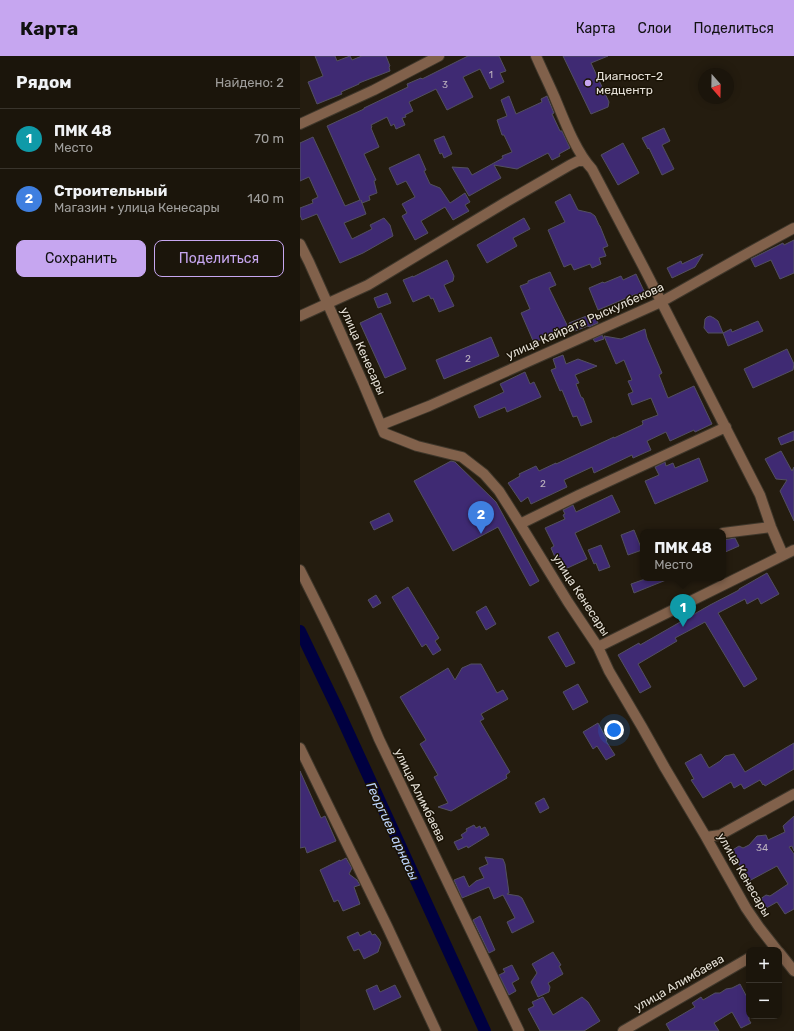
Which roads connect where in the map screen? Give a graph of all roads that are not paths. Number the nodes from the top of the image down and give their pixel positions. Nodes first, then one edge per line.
1 (439, 56) edge
2 (536, 56) edge
3 (300, 124) edge
4 (584, 161) junction
5 (794, 228) edge
6 (300, 244) edge
7 (662, 302) junction
8 (328, 303) junction
9 (300, 316) edge
10 (381, 425) junction
11 (726, 427) junction
12 (520, 524) junction
13 (771, 527) junction
14 (726, 533) edge
15 (794, 550) edge
16 (783, 556) junction
17 (300, 570) edge
18 (598, 647) junction
19 (300, 748) edge
20 (794, 794) edge
21 (706, 837) junction
22 (774, 947) edge
23 (782, 956) edge
24 (746, 960) edge
25 (794, 971) edge
26 (436, 1031) edge
27 (519, 1031) edge
28 (622, 1031) edge

1 - 3 street
2 - 4 street
4 - 7 street
4 - 8 street, улица Кенесары
5 - 7 street, улица Кайрата Рыскулбекова
6 - 8 street, улица Кенесары
7 - 10 street, улица Кайрата Рыскулбекова
7 - 11 street
8 - 9 street, улица Кенесары
8 - 10 street, улица Кенесары
10 - 12 street, улица Кенесары
11 - 12 street
11 - 13 street
12 - 18 street, улица Кенесары
13 - 14 street
13 - 16 street
15 - 16 street
16 - 18 street
17 - 27 street, улица Алимбаева
18 - 21 street, улица Кенесары
19 - 26 street
20 - 21 street
21 - 22 street, улица Кенесары
23 - 25 street, улица Кенесары
24 - 28 street, улица Алимбаева

